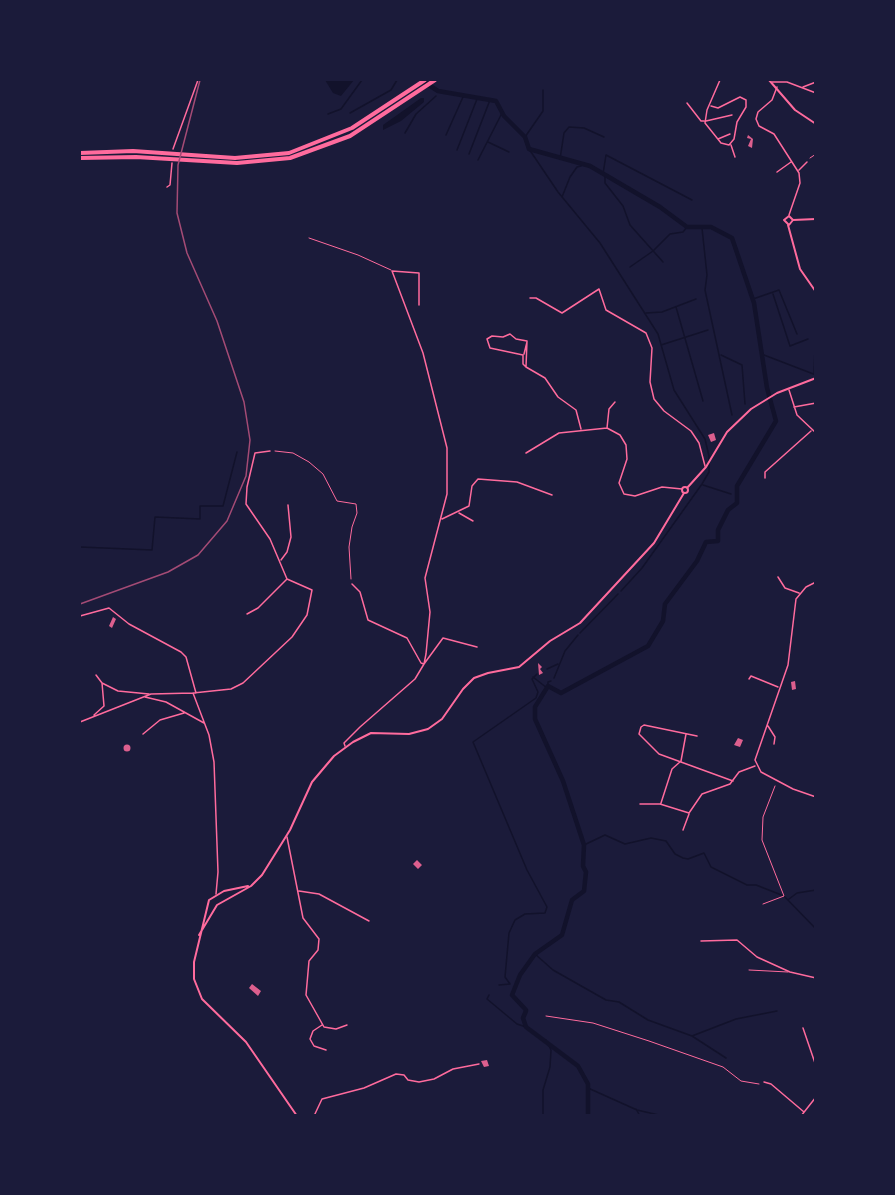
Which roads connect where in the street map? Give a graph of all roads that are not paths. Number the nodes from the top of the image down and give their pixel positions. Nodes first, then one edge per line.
1 (198, 80) edge
2 (720, 80) edge
3 (423, 81) edge
4 (433, 81) edge
5 (771, 81) edge
6 (816, 82) edge
7 (777, 87) junction
8 (803, 88) junction
9 (816, 93) edge
10 (687, 103) dead end
11 (711, 106) junction
12 (732, 116) dead end
13 (705, 121) junction
14 (816, 124) edge
15 (730, 134) dead end
16 (718, 139) junction
17 (730, 144) junction
18 (173, 149) dead end
19 (80, 153) edge
20 (735, 157) dead end
21 (80, 158) edge
22 (791, 161) junction
23 (807, 162) road end
24 (172, 163) dead end
25 (798, 171) junction
26 (777, 172) dead end
27 (167, 187) dead end
28 (789, 216) junction
29 (816, 219) edge
30 (793, 220) junction
31 (788, 227) junction
32 (309, 238) dead end
33 (392, 271) junction
34 (816, 292) edge
35 (530, 298) dead end
36 (419, 305) dead end
37 (527, 341) junction
38 (523, 355) junction
39 (526, 367) junction
40 (816, 378) edge
41 (789, 389) junction
42 (615, 402) dead end
43 (816, 403) edge
44 (793, 407) junction
45 (607, 428) junction
46 (581, 430) junction
47 (811, 431) junction
48 (816, 433) edge
49 (270, 451) road end
50 (526, 453) dead end
51 (706, 466) junction
52 (765, 478) dead end
53 (687, 488) junction
54 (682, 489) junction
55 (684, 493) junction
56 (552, 495) dead end
57 (288, 505) dead end
58 (458, 513) junction
59 (441, 519) junction
60 (472, 521) dead end
61 (280, 561) junction
62 (778, 578) dead end
63 (287, 579) junction
64 (816, 582) edge
65 (352, 584) road end
66 (800, 593) junction
67 (247, 614) dead end
68 (80, 616) edge
69 (477, 647) dead end
70 (424, 664) junction
71 (96, 675) dead end
72 (749, 679) dead end
73 (102, 682) junction
74 (779, 687) junction
75 (195, 693) junction
76 (151, 694) junction
77 (141, 697) junction
78 (184, 714) junction
79 (91, 717) junction
80 (80, 722) edge
81 (204, 723) junction
82 (768, 726) junction
83 (143, 734) dead end
84 (686, 734) junction
85 (697, 736) dead end
86 (774, 744) dead end
87 (345, 747) junction
88 (681, 761) junction
89 (756, 765) junction
90 (732, 781) junction
91 (816, 797) edge
92 (640, 804) dead end
93 (660, 804) junction
94 (689, 813) junction
95 (683, 830) dead end
96 (286, 836) junction
97 (218, 884) junction
98 (251, 886) junction
99 (224, 891) junction
100 (298, 891) junction
101 (216, 894) junction
102 (226, 898) junction
103 (221, 901) junction
104 (369, 921) dead end
105 (200, 935) junction
106 (700, 941) dead end
107 (748, 970) dead end
108 (790, 972) junction
109 (816, 978) edge
110 (322, 1024) junction
111 (347, 1025) dead end
112 (803, 1028) dead end
113 (326, 1050) dead end
114 (479, 1064) dead end
115 (816, 1066) edge
116 (764, 1082) road end
117 (816, 1097) edge
118 (804, 1112) junction
119 (297, 1116) edge
120 (314, 1116) edge
121 (801, 1116) edge

1 - 18 street
2 - 11 street
3 - 19 highway
4 - 21 highway
5 - 7 street
5 - 8 street
6 - 8 street
7 - 14 street
7 - 22 street
8 - 9 street
10 - 13 street
11 - 13 street
11 - 17 street
12 - 13 street
13 - 16 street
15 - 16 street
16 - 17 street
17 - 20 street
22 - 25 street
22 - 26 street
23 - 25 street
24 - 27 street
25 - 28 street
28 - 30 street
28 - 31 street
29 - 30 street
30 - 31 street
31 - 34 street
32 - 33 lane
33 - 36 street
33 - 59 street
35 - 51 street
37 - 38 street
37 - 38 street
37 - 39 street
38 - 39 street
39 - 46 street
40 - 41 street
41 - 44 street
41 - 51 street
42 - 45 street
43 - 44 street
44 - 47 street
45 - 46 street
45 - 54 street
46 - 50 street
47 - 48 street
47 - 52 street
49 - 61 street
51 - 53 street
53 - 54 street
53 - 55 street
54 - 55 street
55 - 87 street
56 - 58 street
57 - 61 street
58 - 59 street
58 - 60 street
59 - 70 street
61 - 63 street
62 - 66 street
63 - 67 street
63 - 75 street
64 - 66 street
65 - 70 street
66 - 74 street
68 - 75 street
69 - 70 street
70 - 87 street
71 - 73 street
72 - 74 street
73 - 76 street
73 - 79 street
74 - 82 street
75 - 76 street
75 - 81 street
76 - 77 street
77 - 78 street
77 - 79 street
78 - 81 street
78 - 83 street
79 - 80 street
81 - 97 street
82 - 86 street
82 - 89 street
84 - 85 street
84 - 88 street
84 - 88 street
87 - 96 street
88 - 90 street
88 - 93 street
89 - 90 street
89 - 91 street
90 - 94 street
92 - 93 street
93 - 94 street
94 - 95 street
96 - 98 street
96 - 100 street
97 - 99 street
97 - 101 street
98 - 99 street
98 - 102 street
99 - 101 street
99 - 102 street
100 - 104 street
100 - 110 street
101 - 103 street
101 - 105 street
102 - 103 street
103 - 105 street
105 - 119 street
106 - 108 street
107 - 108 lane
108 - 109 street
110 - 111 street
110 - 113 street
112 - 115 street
114 - 120 street
116 - 118 street
117 - 118 street
118 - 121 street

